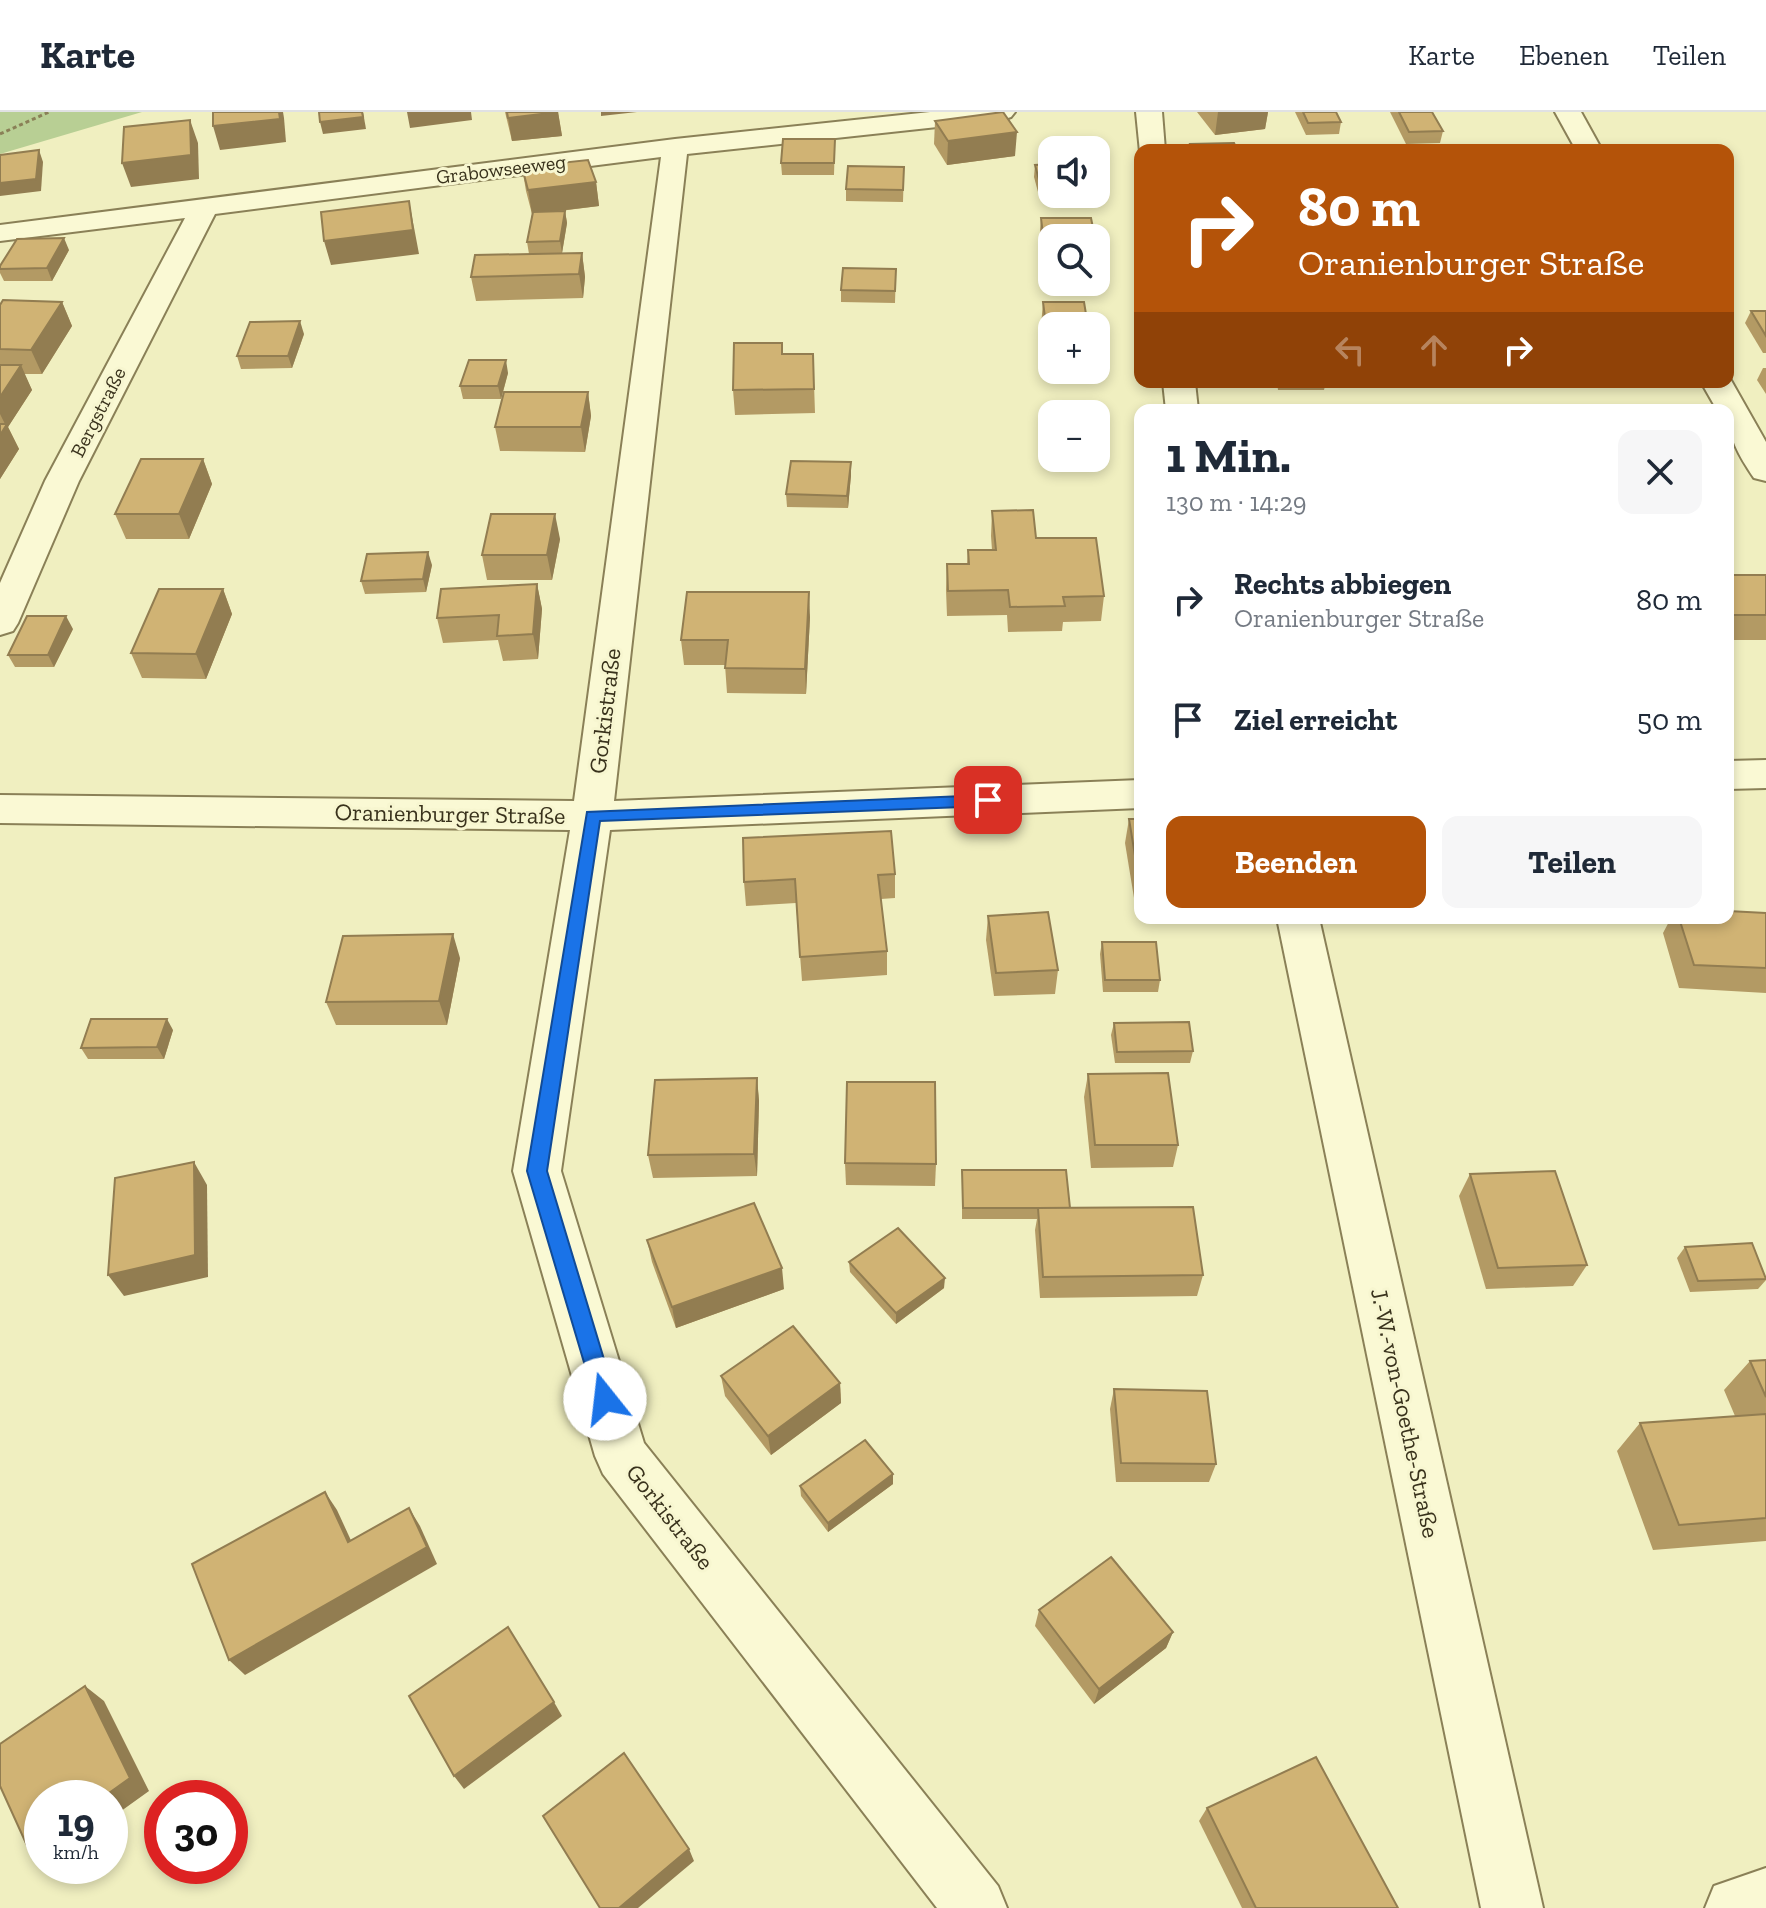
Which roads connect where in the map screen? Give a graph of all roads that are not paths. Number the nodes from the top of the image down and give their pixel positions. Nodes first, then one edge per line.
1 (1002, 112) edge
2 (1149, 112) edge
3 (1568, 112) edge
4 (1152, 144) edge
5 (1586, 144) edge
6 (675, 147) junction
7 (205, 206) junction
8 (0, 233) edge
9 (1734, 413) edge
10 (1766, 471) edge
11 (0, 623) edge
12 (1766, 774) edge
13 (1734, 775) edge
14 (1134, 794) edge
15 (0, 809) edge
16 (592, 816) junction
17 (1299, 924) edge
18 (1766, 1899) edge
19 (976, 1908) edge
20 (1512, 1908) edge
21 (1736, 1908) edge

1 - 6 street, Grabowseeweg
2 - 4 street
3 - 5 street
6 - 7 street, Grabowseeweg
6 - 16 street, Gorkistraße
7 - 8 street, Grabowseeweg
7 - 11 street, Bergstraße
9 - 10 street
12 - 13 street
14 - 16 street, Oranienburger Straße
15 - 16 street, Oranienburger Straße
16 - 19 street, Gorkistraße
17 - 20 street, J.-W.-von-Goethe-Straße
18 - 21 street

